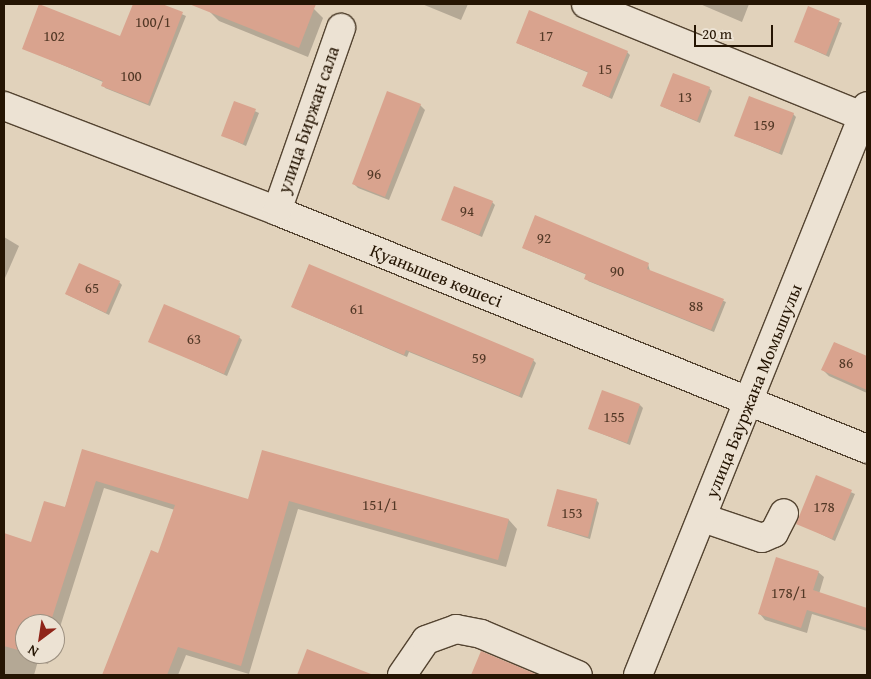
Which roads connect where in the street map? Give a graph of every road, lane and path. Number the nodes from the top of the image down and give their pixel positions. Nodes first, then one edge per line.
1 (586, 4) edge
2 (342, 28) dead end
3 (4, 106) edge
4 (866, 114) edge
5 (277, 212) junction
6 (750, 403) junction
7 (867, 449) edge
8 (784, 513) dead end
9 (702, 518) junction
10 (402, 675) edge
11 (578, 675) edge
12 (638, 675) edge

1 - 4 street
2 - 5 street, улица Биржан сала
3 - 5 street, Қуанышев көшесі
4 - 6 street, улица Бауржана Момышулы
5 - 6 street, Қуанышев көшесі
6 - 7 street, Қуанышев көшесі
6 - 9 street, улица Бауржана Момышулы
8 - 9 street
9 - 12 street, улица Бауржана Момышулы
10 - 11 street

